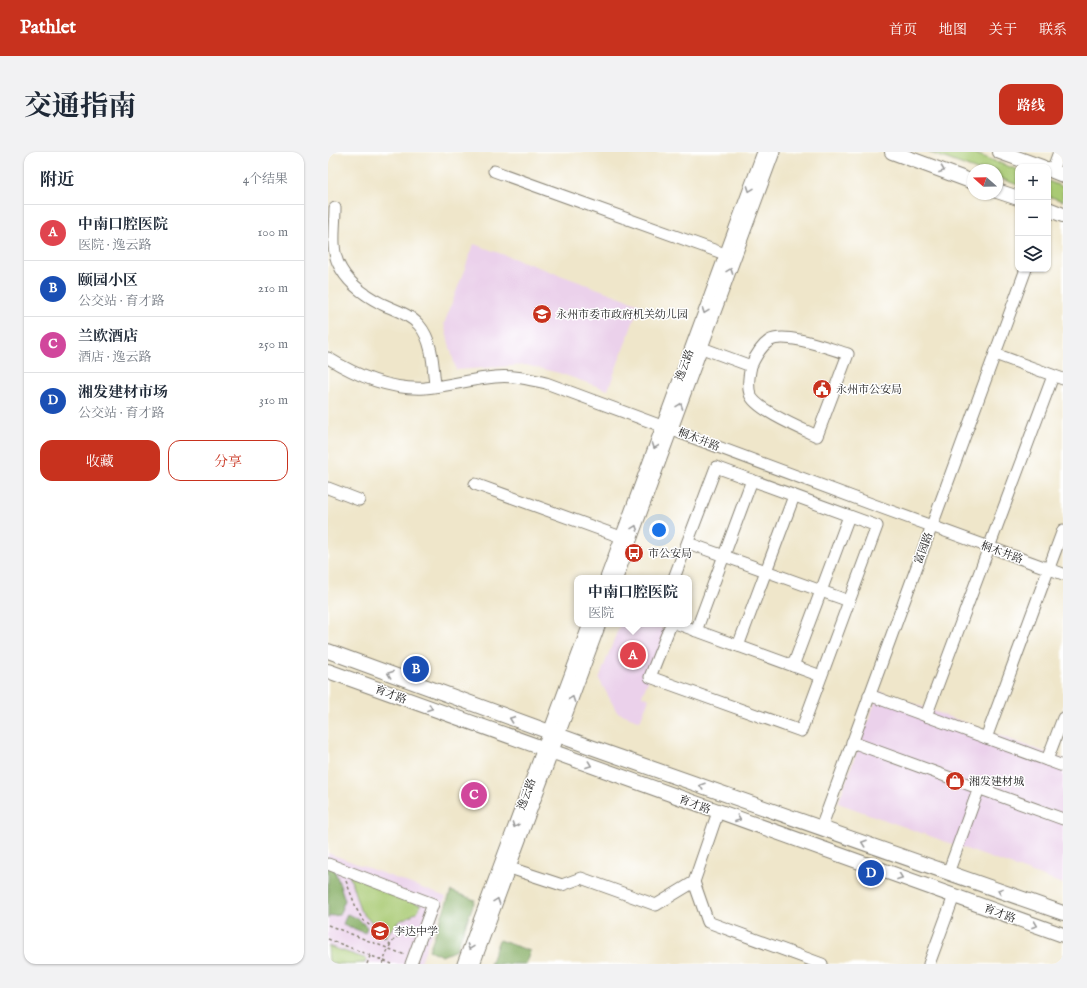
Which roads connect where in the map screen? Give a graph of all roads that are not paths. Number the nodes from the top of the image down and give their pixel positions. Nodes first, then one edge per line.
1 (763, 152) edge
2 (774, 152) edge
3 (892, 152) edge
4 (1000, 152) edge
5 (1059, 152) edge
6 (1034, 164) edge
7 (1051, 170) edge
8 (494, 171) dead end
9 (967, 180) edge
10 (1003, 192) edge
11 (1015, 197) edge
12 (335, 208) dead end
13 (1051, 210) edge
14 (1063, 215) edge
15 (726, 254) junction
16 (1025, 272) edge
17 (702, 348) junction
18 (995, 354) junction
19 (328, 358) edge
20 (751, 366) junction
21 (1058, 378) edge
22 (435, 386) junction
23 (667, 427) junction
24 (752, 480) junction
25 (475, 484) dead end
26 (328, 488) edge
27 (794, 496) junction
28 (359, 500) dead end
29 (849, 516) junction
30 (931, 526) junction
31 (1063, 530) edge
32 (621, 537) junction
33 (688, 543) junction
34 (989, 547) junction
35 (724, 556) junction
36 (1049, 569) junction
37 (766, 571) junction
38 (1063, 574) edge
39 (607, 575) edge
40 (618, 575) edge
41 (675, 575) edge
42 (821, 591) junction
43 (849, 601) junction
44 (588, 627) edge
45 (599, 627) edge
46 (670, 627) edge
47 (686, 627) edge
48 (696, 631) junction
49 (738, 646) junction
50 (328, 652) edge
51 (793, 666) junction
52 (328, 671) edge
53 (821, 676) junction
54 (869, 695) junction
55 (490, 710) junction
56 (926, 716) junction
57 (1063, 718) edge
58 (484, 727) junction
59 (554, 734) junction
60 (986, 738) junction
61 (852, 742) junction
62 (547, 751) junction
63 (617, 756) junction
64 (1047, 760) junction
65 (1063, 766) edge
66 (611, 773) junction
67 (979, 788) junction
68 (718, 812) junction
69 (1063, 819) edge
70 (820, 828) junction
71 (328, 864) edge
72 (510, 868) junction
73 (948, 872) junction
74 (694, 882) junction
75 (954, 896) junction
76 (1063, 913) edge
77 (1063, 920) edge
78 (1060, 934) edge
79 (412, 961) edge
80 (463, 964) edge
81 (474, 964) edge
82 (822, 964) edge
83 (929, 964) edge

1 -> 15 street, 逸云路
17 -> 2 street, 逸云路
3 -> 9 main road
4 - 6 main road
5 - 7 street
8 - 15 street
10 - 11 main road
12 - 22 street
13 - 14 main road
15 -> 23 street, 逸云路
16 - 18 street, 富园路
17 - 20 street
23 -> 17 street, 逸云路
18 - 21 street
18 - 30 street, 富园路
19 - 22 street, 桐木井路
20 - 20 street
21 - 34 street
22 - 23 street, 桐木井路
23 - 30 street, 桐木井路
23 -> 32 street, 逸云路
40 -> 23 street, 逸云路
24 - 27 street
24 - 33 street
24 - 35 street
25 - 32 street
26 - 28 street
27 - 29 street
27 - 37 street
29 - 42 street
29 - 43 street
30 - 34 street, 桐木井路
30 - 54 street, 富园路
31 - 36 street
32 - 39 street, 逸云路
33 - 35 street
33 - 41 street
34 - 36 street, 桐木井路
34 - 56 street
35 - 37 street
35 - 48 street
36 - 38 street, 桐木井路
36 - 60 street
37 - 42 street
37 - 49 street
42 - 43 street
42 - 51 street
43 - 53 street
44 - 59 street, 逸云路
59 -> 45 street, 逸云路
46 - 53 street
47 - 48 street
48 - 49 street
49 - 51 street
55 -> 50 main road, 育才路
51 - 53 street
52 -> 58 main road, 育才路
54 - 56 street
54 - 61 street, 富园路
55 - 58 main road
59 -> 55 main road, 育才路
56 - 60 street
57 - 64 street
58 - 62 main road, 育才路
59 - 62 street, 逸云路
59 - 63 main road, 育才路
60 - 64 street
61 - 67 street
61 - 70 street, 富园路
62 -> 66 main road, 育才路
62 - 72 street, 逸云路
62 -> 80 street, 逸云路
63 - 66 main road
70 -> 63 main road, 育才路
64 - 65 street
66 - 68 main road, 育才路
67 - 69 street
67 - 73 street
68 - 74 street
68 -> 75 main road, 育才路
73 -> 70 main road, 育才路
71 - 79 street
72 - 74 street
81 -> 72 street, 逸云路
76 -> 73 main road, 育才路
74 - 82 street
75 -> 78 main road, 育才路
75 - 83 street
77 - 78 main road

